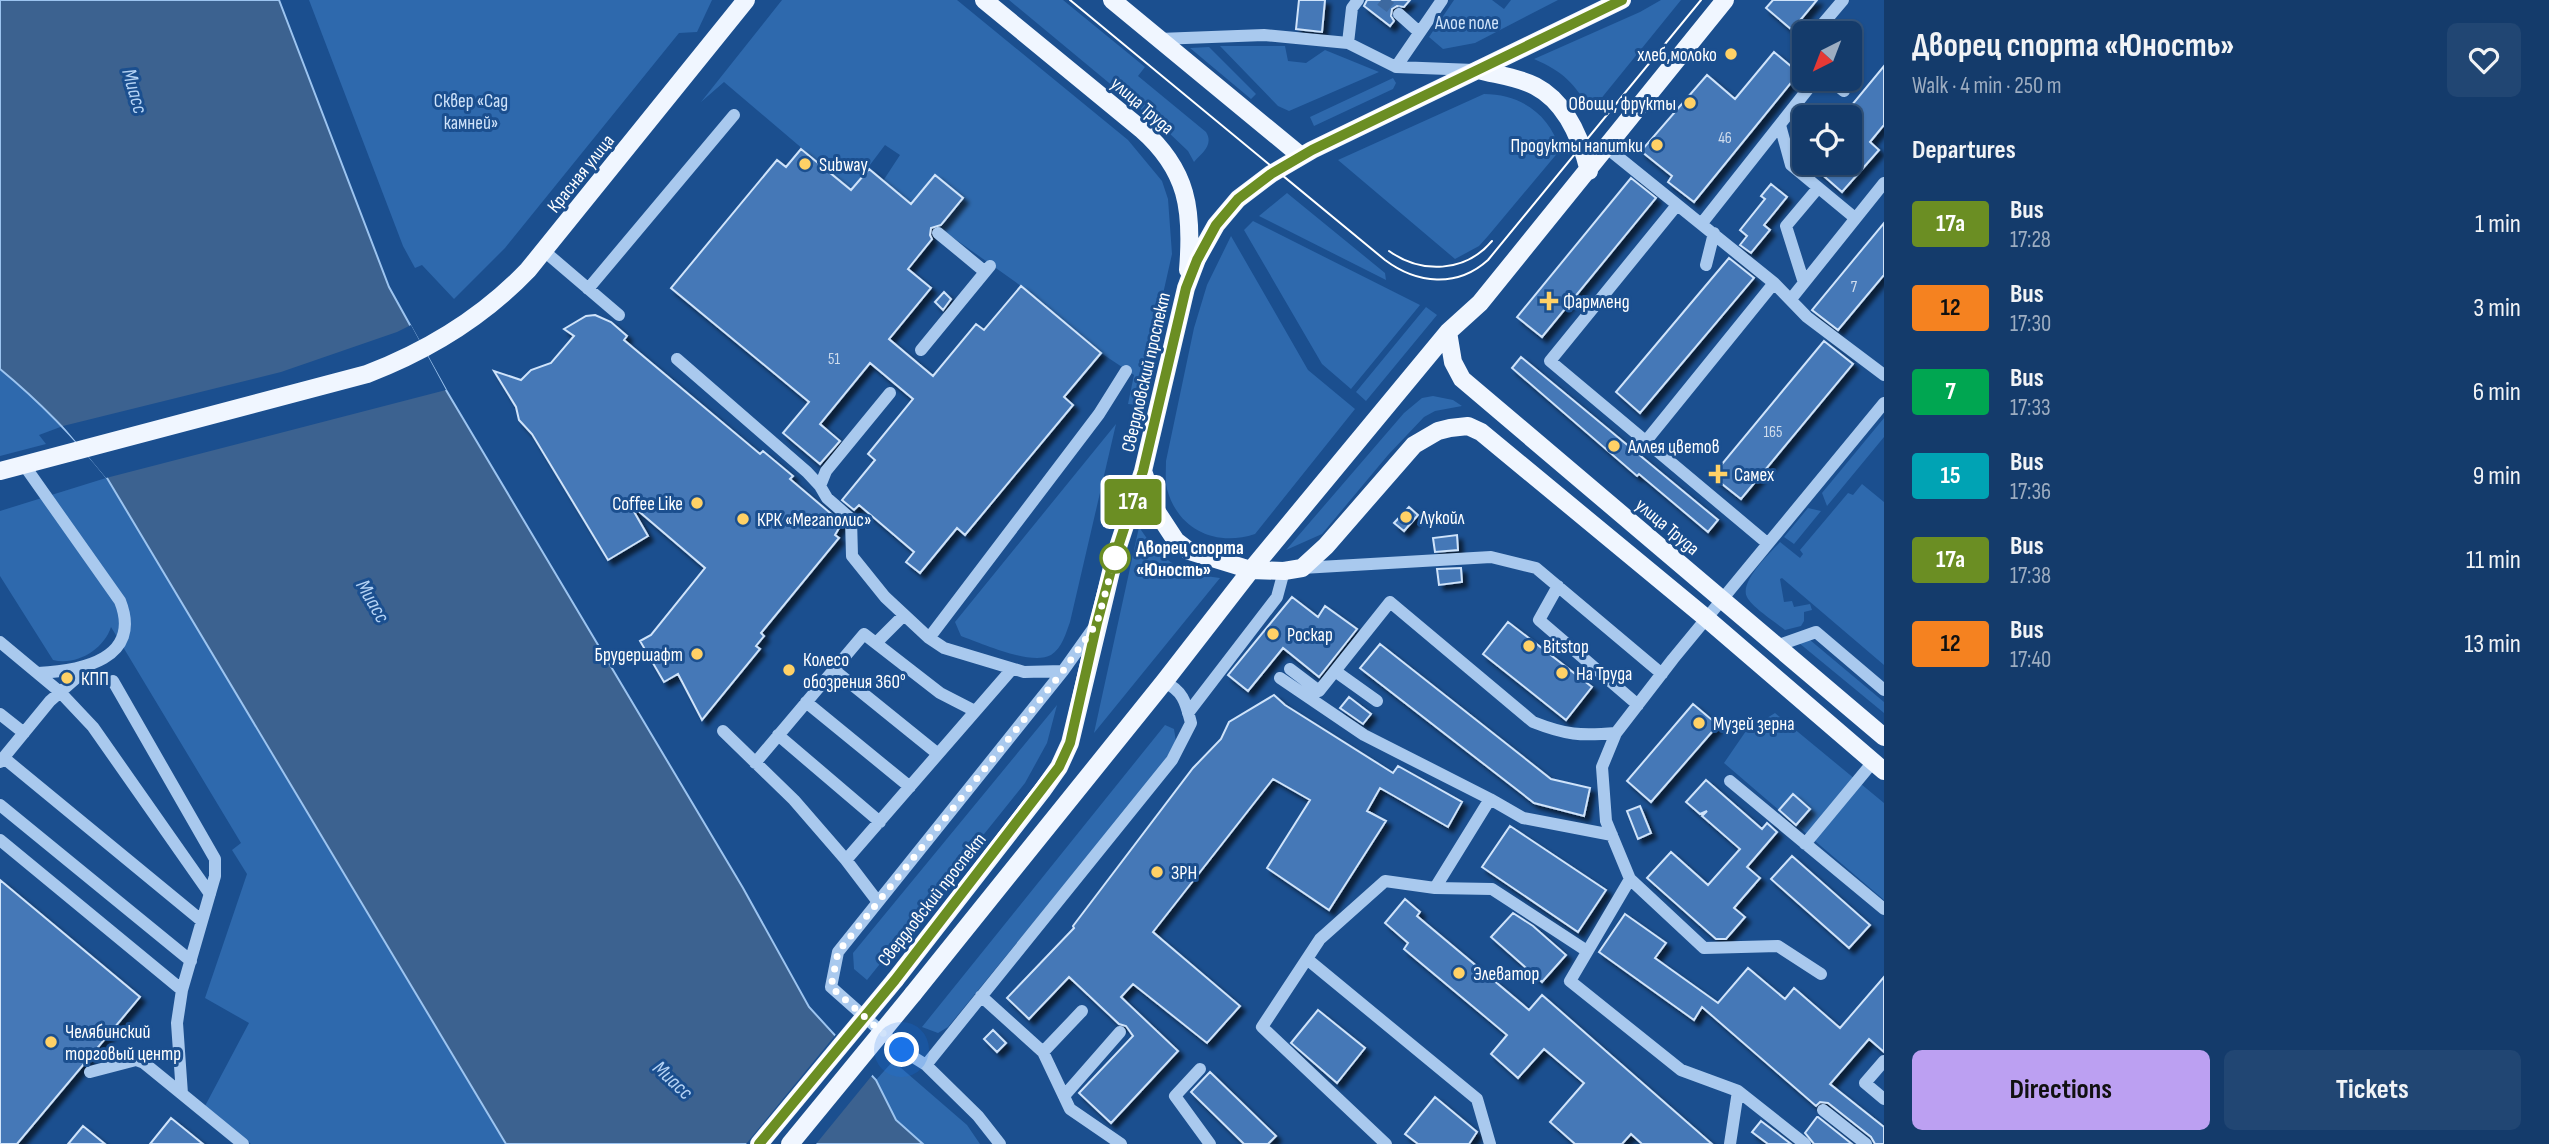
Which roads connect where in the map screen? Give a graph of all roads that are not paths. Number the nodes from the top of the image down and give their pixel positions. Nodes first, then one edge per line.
1 (746, 0) edge
2 (984, 0) edge
3 (1112, 0) edge
4 (1358, 0) edge
5 (1443, 0) edge
6 (1622, 0) edge
7 (1725, 0) edge
8 (1843, 0) edge
9 (1399, 14) tunnel mouth
10 (1825, 21) edge
11 (1419, 32) junction
12 (1159, 39) junction
13 (1348, 43) junction
14 (1396, 66) junction
15 (1478, 71) junction
16 (1806, 91) edge
17 (734, 115) dead end
18 (1780, 125) junction
19 (1607, 148) junction
20 (1301, 156) junction
21 (1589, 171) junction
22 (1884, 183) edge
23 (1818, 188) junction
24 (1677, 205) junction
25 (1855, 218) junction
26 (1702, 223) junction
27 (938, 233) dead end
28 (1714, 233) junction
29 (544, 251) junction
30 (1706, 265) dead end
31 (1774, 283) junction
32 (1804, 283) junction
33 (1186, 288) junction
34 (588, 289) junction
35 (1791, 299) junction
36 (619, 315) dead end
37 (1448, 332) junction
38 (921, 350) dead end
39 (677, 359) dead end
40 (1126, 371) dead end
41 (1884, 376) edge
42 (890, 393) dead end
43 (1884, 403) edge
44 (1646, 441) junction
45 (24, 465) junction
46 (0, 471) edge
47 (1143, 471) junction
48 (820, 486) junction
49 (1768, 543) junction
50 (1302, 568) junction
51 (1251, 570) junction
52 (1284, 571) junction
53 (1558, 586) junction
54 (1721, 599) junction
55 (904, 615) junction
56 (1706, 618) junction
57 (1097, 623) junction
58 (929, 638) junction
59 (0, 642) edge
60 (876, 643) junction
61 (1776, 646) junction
62 (91, 665) junction
63 (1012, 668) junction
64 (1290, 668) dead end
65 (834, 670) junction
66 (1063, 671) junction
67 (1335, 671) junction
68 (38, 673) junction
69 (1662, 674) junction
70 (1280, 678) dead end
71 (113, 681) dead end
72 (1164, 682) junction
73 (1884, 690) edge
74 (60, 692) junction
75 (1377, 701) dead end
76 (806, 702) junction
77 (1639, 705) junction
78 (975, 711) junction
79 (1188, 712) junction
80 (0, 714) edge
81 (723, 732) dead end
82 (24, 733) junction
83 (1616, 733) junction
84 (778, 735) junction
85 (1884, 737) edge
86 (938, 754) junction
87 (2, 760) edge
88 (755, 763) junction
89 (1878, 767) edge
90 (1730, 781) dead end
91 (910, 787) junction
92 (1490, 799) junction
93 (0, 805) edge
94 (880, 822) junction
95 (1612, 835) junction
96 (0, 840) edge
97 (1805, 844) junction
98 (846, 860) junction
99 (1630, 879) junction
100 (1435, 888) junction
101 (210, 894) junction
102 (878, 902) junction
103 (1884, 909) edge
104 (202, 921) junction
105 (1587, 951) junction
106 (1307, 959) junction
107 (191, 961) junction
108 (1821, 974) dead end
109 (182, 990) junction
110 (981, 996) junction
111 (1082, 1011) dead end
112 (1120, 1032) dead end
113 (1043, 1052) junction
114 (1884, 1061) edge
115 (926, 1065) junction
116 (1200, 1069) dead end
117 (90, 1072) dead end
118 (1738, 1091) junction
119 (182, 1094) junction
120 (1064, 1096) junction
121 (1884, 1099) edge
122 (1824, 1110) dead end
123 (243, 1144) edge
124 (759, 1144) edge
125 (790, 1144) edge
126 (1000, 1144) edge
127 (1121, 1144) edge
128 (1210, 1144) edge
129 (1386, 1144) edge
130 (1490, 1144) edge
131 (1730, 1144) edge
132 (1805, 1144) edge
133 (1866, 1144) edge

1 - 29 main road, Красная улица
2 - 33 main road, улица Труда
3 - 12 main road
4 - 13 street
5 - 11 street
6 - 15 main road, Свердловский проспект
7 - 19 main road
8 - 10 street
9 - 11 street
11 - 14 street
12 - 13 street
12 - 20 main road
13 - 14 street
14 - 15 street
15 - 20 main road, Свердловский проспект
15 - 21 main road
16 - 18 street
17 - 34 street
18 - 23 street
18 - 26 street
19 - 21 main road
19 - 24 street
20 - 33 main road, Свердловский проспект
21 - 37 main road
22 - 25 street
23 - 25 street
23 - 32 street
24 - 26 street
24 - 44 street
25 - 32 street
26 - 28 street
27 - 38 street
28 - 30 street
28 - 31 street
29 - 34 street
29 - 45 main road, Красная улица
31 - 35 street
31 - 44 street
32 - 35 street
33 - 47 main road, Свердловский проспект
34 - 36 street
35 - 41 street
37 - 51 main road
37 - 54 main road, улица Труда
39 - 48 street
40 - 58 street
42 - 48 street
43 - 49 street
44 - 49 street
45 - 46 main road, Красная улица
45 - 62 street
47 - 51 main road
47 - 57 main road, Свердловский проспект
48 - 55 street
49 - 54 street
50 - 52 main road
50 - 53 street
50 - 56 main road
51 - 52 main road
51 - 72 main road
52 - 79 street
53 - 69 street
53 - 77 street
54 - 56 street
54 - 61 main road, улица Труда
55 - 58 street
55 - 60 street
56 - 69 street
56 - 89 main road
57 - 66 street
57 - 124 main road, Свердловский проспект, bridge
58 - 63 street
59 - 68 street
60 - 65 street
60 - 78 street
61 - 73 street
61 - 85 main road, улица Труда
62 - 68 street
62 - 74 street
63 - 66 street
63 - 78 street
64 - 67 street
65 - 76 street
65 - 86 street
66 - 102 street
67 - 75 street
67 - 83 street
68 - 74 street
69 - 77 street
70 - 92 street
71 - 101 street
72 - 79 street
72 - 125 main road, bridge
74 - 82 street
74 - 101 street
76 - 84 street
76 - 91 street
77 - 83 street
78 - 86 street
79 - 110 street
80 - 82 street
81 - 88 street
82 - 87 street
83 - 95 street
84 - 88 street
84 - 94 street
86 - 91 street
87 - 104 street
88 - 98 street
89 - 97 street
90 - 97 street
91 - 94 street
92 - 95 street
92 - 100 street
93 - 107 street
94 - 98 street
95 - 99 street
96 - 109 street
97 - 103 street
98 - 102 street
99 - 105 street
99 - 108 street
100 - 105 street
100 - 106 street
101 - 104 street
102 - 115 street
104 - 107 street
105 - 118 street
106 - 129 street
106 - 130 street
107 - 109 street
109 - 119 street
110 - 113 street
110 - 115 street
111 - 113 street
112 - 120 street
113 - 120 street
114 - 121 street
115 - 126 street
116 - 128 street
117 - 119 street
118 - 131 street
118 - 132 street
119 - 123 street
120 - 127 street
122 - 133 street

